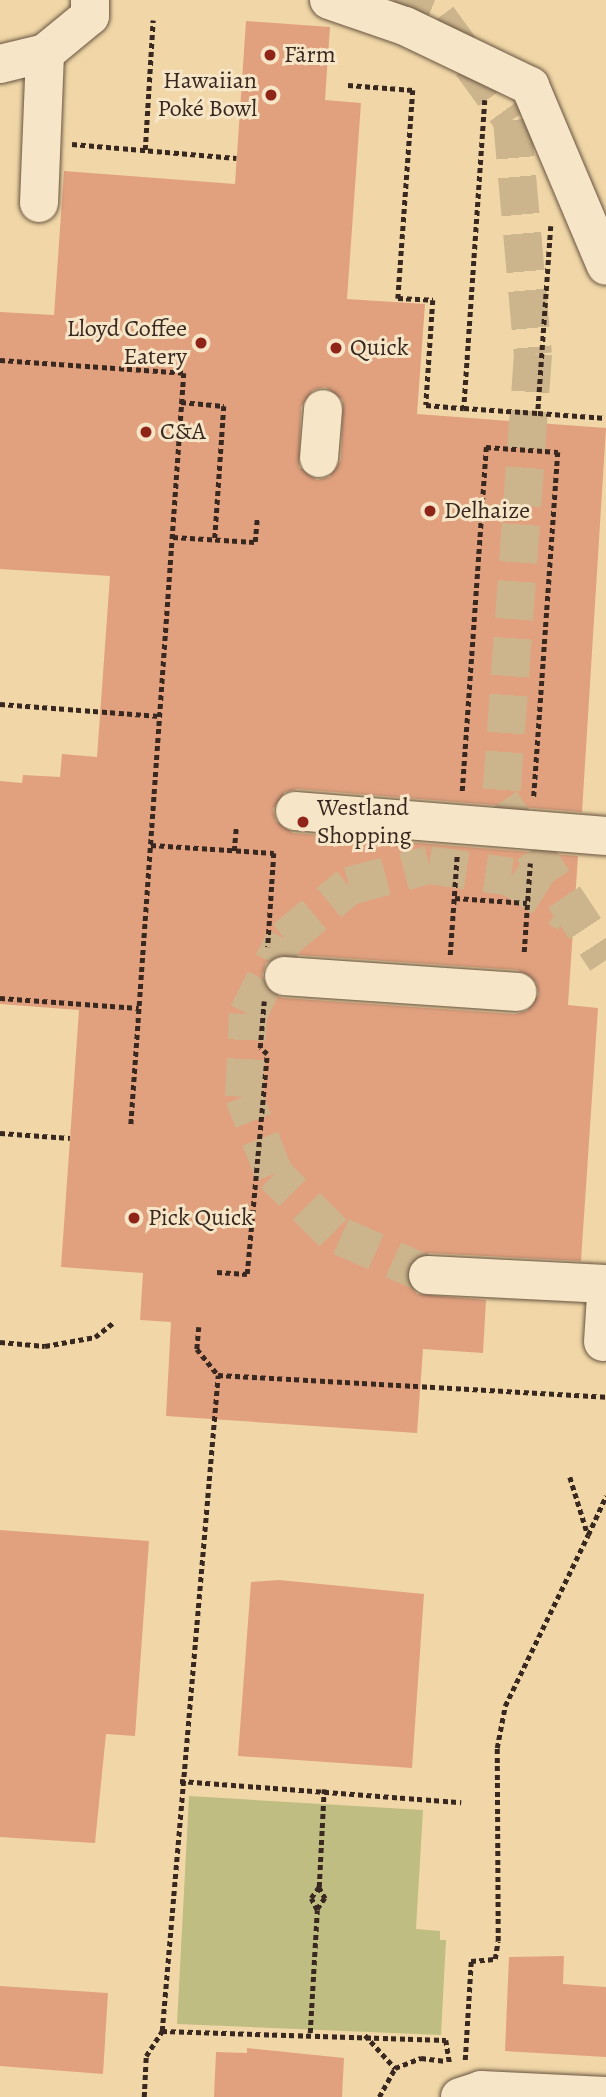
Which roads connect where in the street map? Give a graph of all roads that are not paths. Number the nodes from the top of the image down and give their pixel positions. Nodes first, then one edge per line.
1 (90, 0) edge
2 (329, 0) edge
3 (45, 53) junction
4 (0, 64) edge
5 (39, 203) dead end
6 (606, 267) edge
7 (323, 409) dead end
8 (319, 458) dead end
9 (295, 811) dead end
10 (606, 836) edge
11 (272, 974) road end
12 (517, 992) dead end
13 (428, 1275) tunnel mouth
14 (606, 1284) edge
15 (606, 1295) edge
16 (603, 1342) dead end
17 (606, 2096) edge
18 (460, 2097) edge

1 - 3 street
2 - 6 street
3 - 4 street
3 - 5 street
7 - 8 street
9 - 10 street
11 - 12 street
13 - 14 street
15 - 16 street
17 - 18 street

